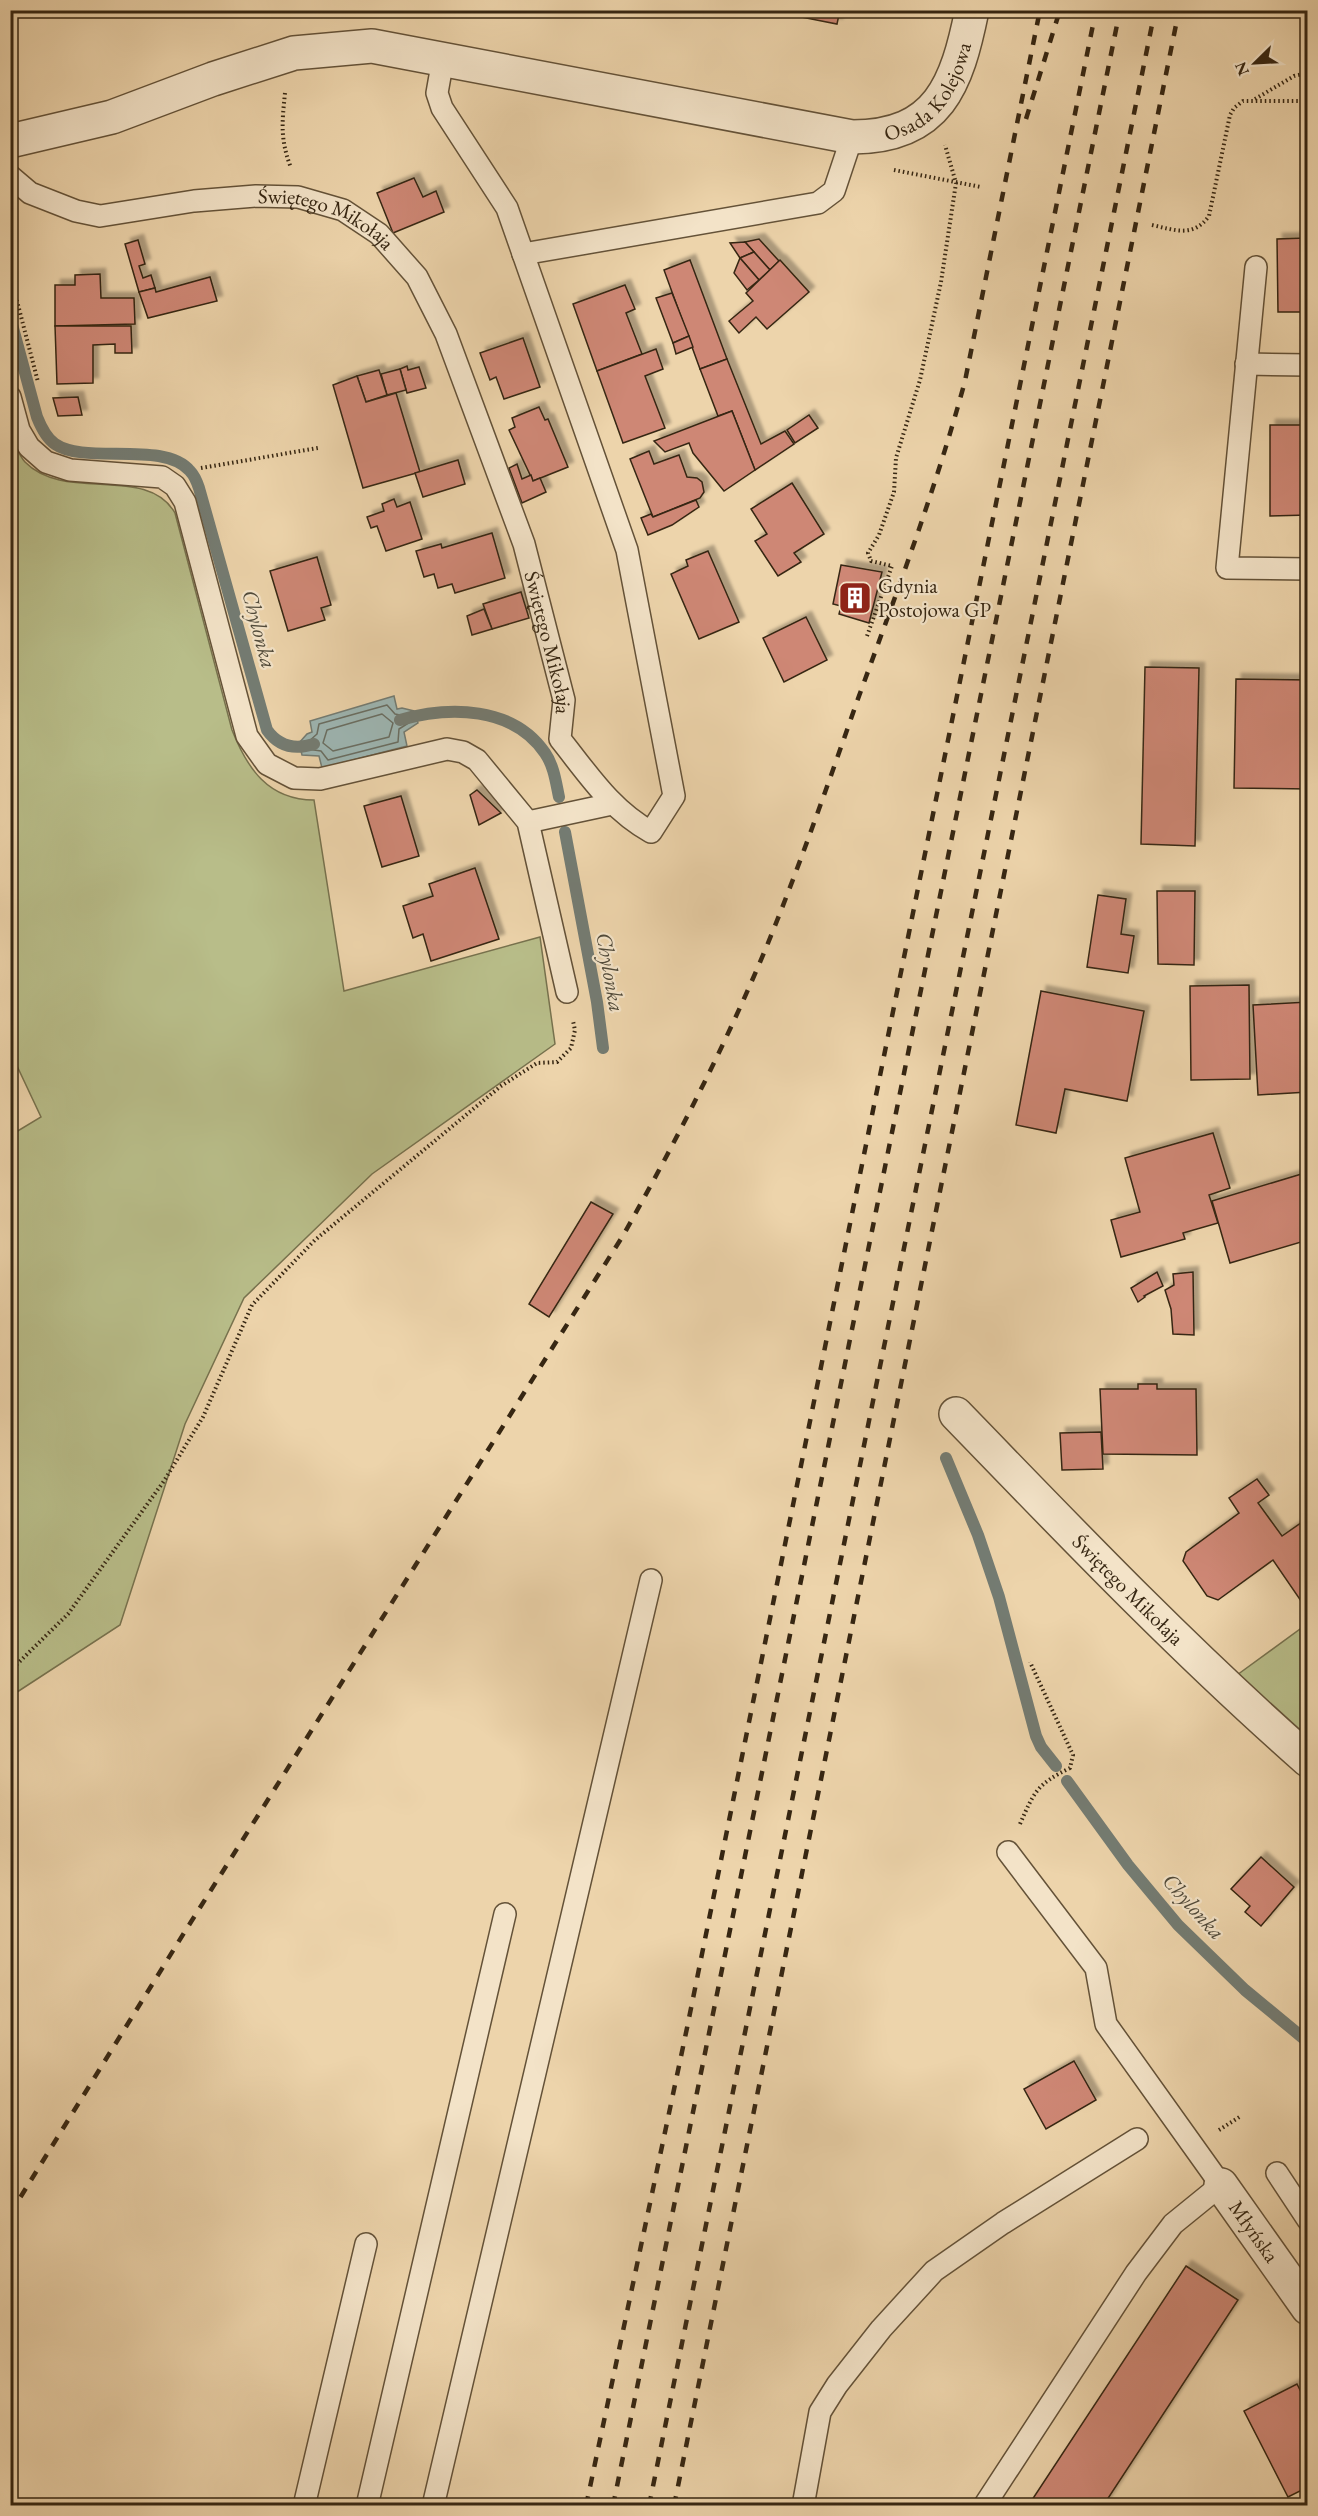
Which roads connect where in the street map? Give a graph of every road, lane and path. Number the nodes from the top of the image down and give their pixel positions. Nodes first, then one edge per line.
1 (972, 10) edge
2 (443, 59) junction
3 (1308, 73) edge
4 (285, 90) dead end
5 (1252, 100) junction
6 (1308, 100) edge
7 (852, 137) junction
8 (945, 137) dead end
9 (10, 141) edge
10 (884, 168) dead end
11 (10, 176) edge
12 (956, 183) junction
13 (981, 188) dead end
14 (295, 197) junction
15 (1152, 225) dead end
16 (524, 254) junction
17 (1256, 267) dead end
18 (1246, 364) junction
19 (1308, 364) edge
20 (10, 397) edge
21 (318, 448) dead end
22 (201, 468) dead end
23 (1308, 569) edge
24 (867, 636) dead end
25 (612, 804) junction
26 (528, 822) junction
27 (567, 992) joint
28 (956, 1414) dead end
29 (651, 1580) dead end
30 (1030, 1662) dead end
31 (10, 1671) edge
32 (1308, 1760) edge
33 (1008, 1852) joint
34 (505, 1914) dead end
35 (1137, 2139) dead end
36 (1277, 2173) dead end
37 (1221, 2185) junction
38 (1308, 2220) edge
39 (366, 2244) dead end
40 (1308, 2308) edge
41 (304, 2505) edge
42 (367, 2505) edge
43 (433, 2505) edge
44 (803, 2505) edge
45 (984, 2505) edge

1 - 7 street, Osada Kolejowa
2 - 7 street
2 - 9 street
2 - 16 lane, Świętego Mikołaja
3 - 5 path
4 - 14 path
5 - 6 path
5 - 15 path
7 - 16 lane
8 - 12 path
10 - 12 path
11 - 14 lane, Świętego Mikołaja
12 - 13 path
12 - 24 path
14 - 25 lane, Świętego Mikołaja
16 - 25 lane, Świętego Mikołaja
17 - 18 lane
18 - 19 lane
18 - 23 lane
20 - 26 lane
21 - 22 path
25 - 26 lane
26 - 27 lane
27 - 31 path
28 - 32 street, Świętego Mikołaja
29 - 43 lane
30 - 33 path
33 - 37 lane
34 - 42 lane
35 - 44 lane
36 - 38 lane
37 - 40 street, Młyńska
37 - 45 lane
39 - 41 lane

